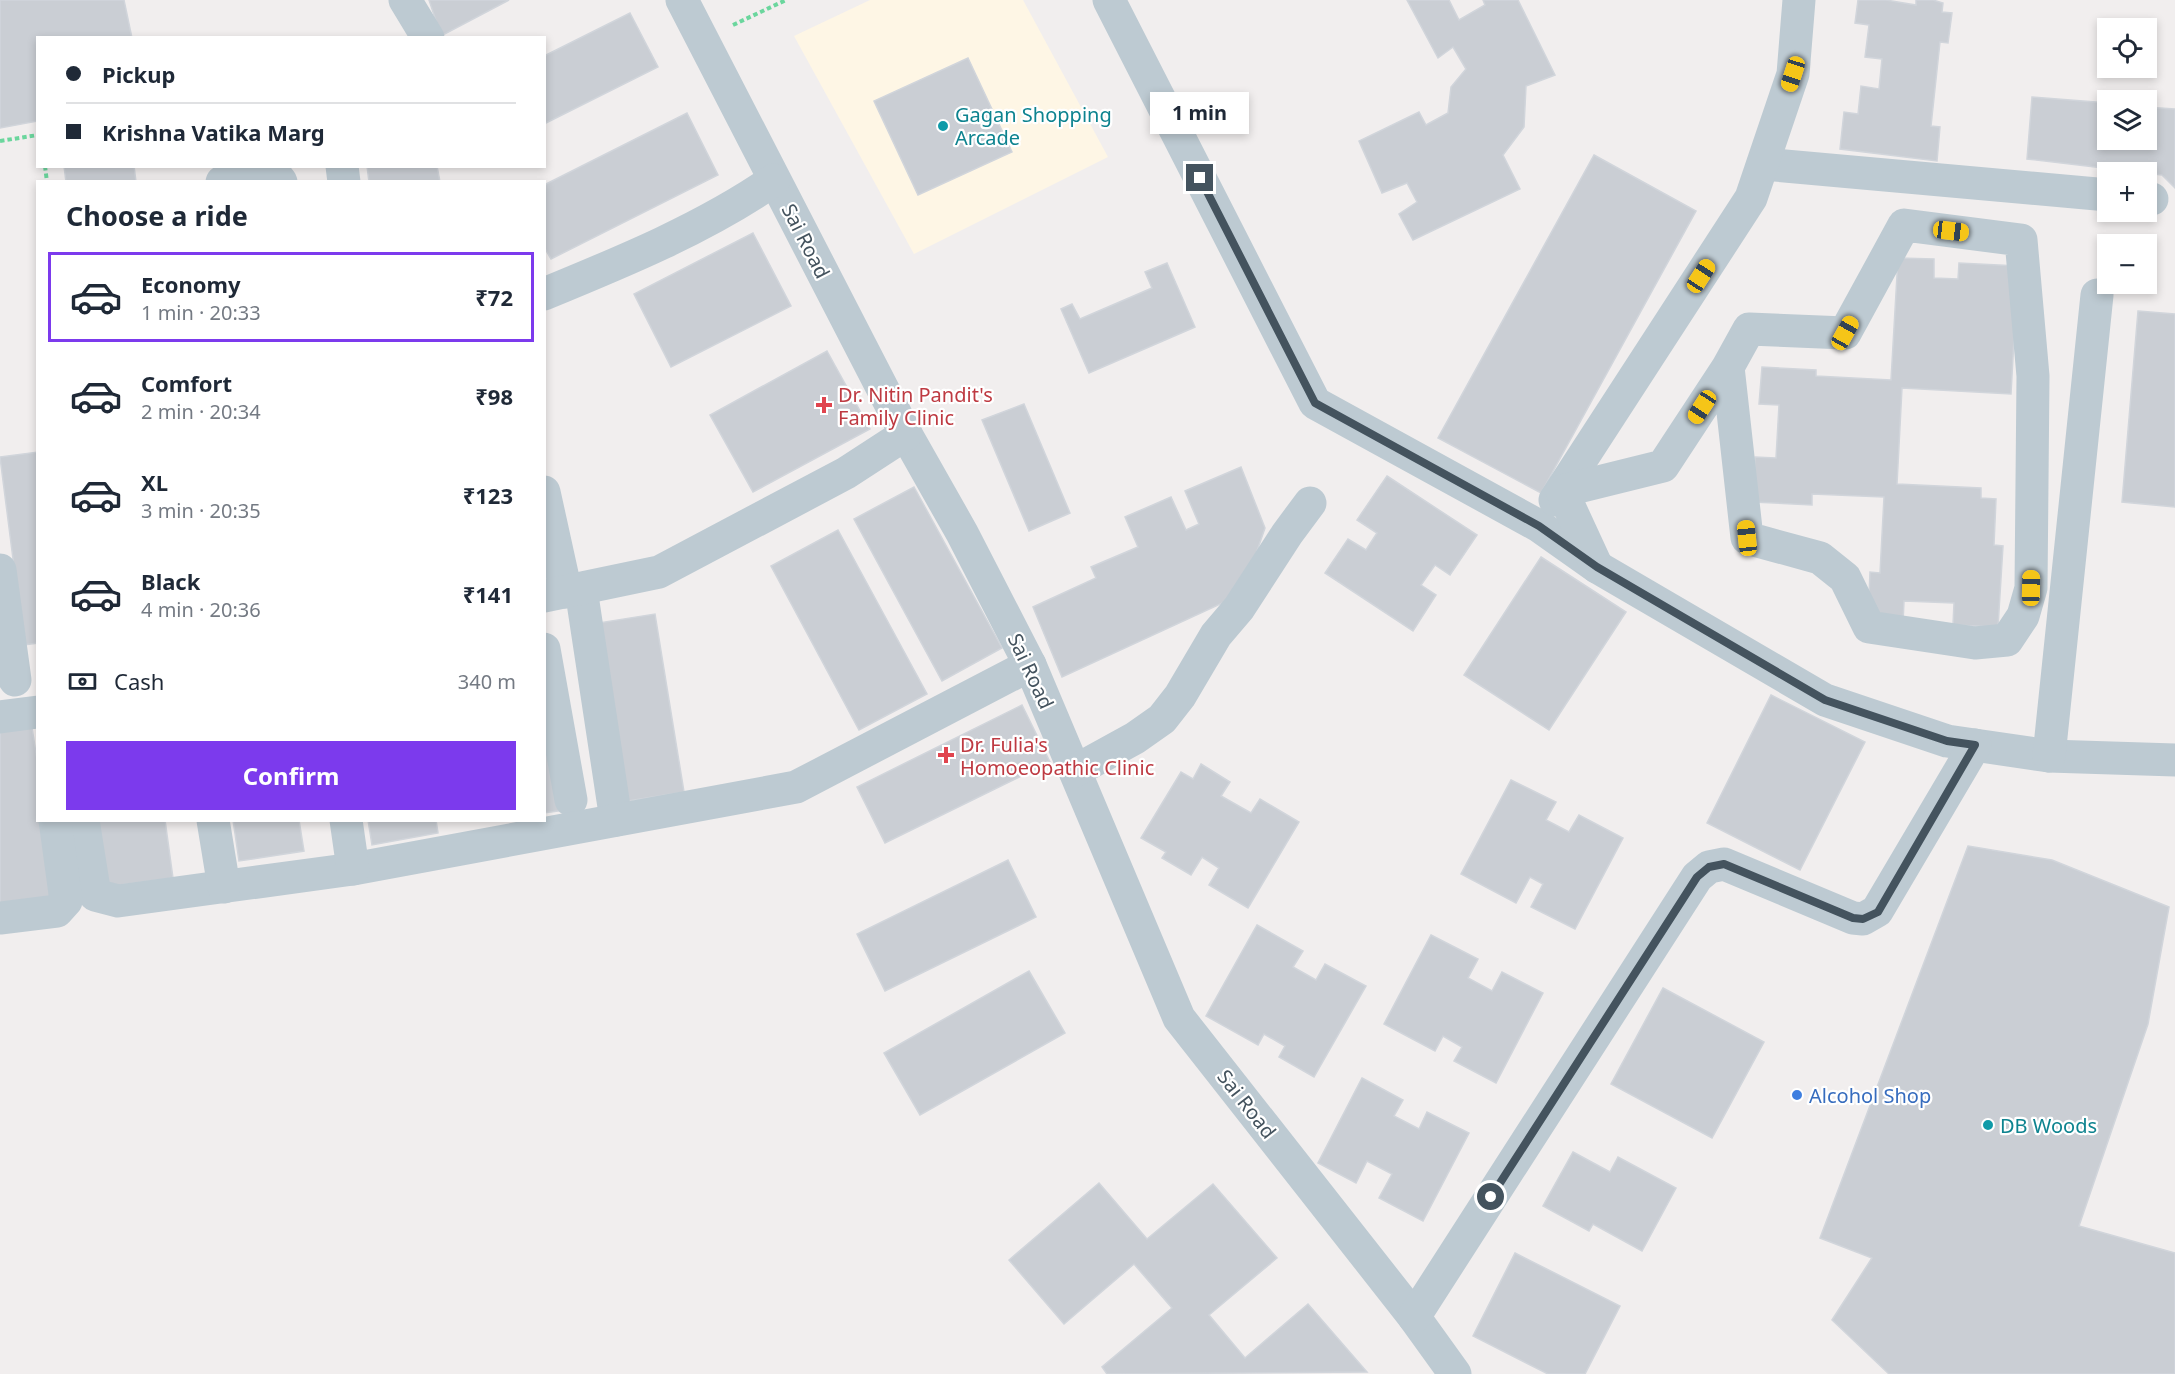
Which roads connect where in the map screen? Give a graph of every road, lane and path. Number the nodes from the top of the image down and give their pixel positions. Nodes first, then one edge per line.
1 (405, 0) edge
2 (682, 0) edge
3 (786, 0) edge
4 (1109, 0) edge
5 (1799, 0) edge
6 (427, 36) edge
7 (704, 39) junction
8 (36, 135) edge
9 (0, 141) edge
10 (1763, 164) junction
11 (234, 180) edge
12 (279, 180) edge
13 (774, 180) junction
14 (2097, 194) edge
15 (546, 293) edge
16 (2097, 295) dead end
17 (1728, 368) junction
18 (906, 434) junction
19 (1562, 491) junction
20 (546, 502) edge
21 (1310, 503) dead end
22 (1539, 526) junction
23 (1597, 567) junction
24 (0, 570) edge
25 (564, 593) edge
26 (546, 660) edge
27 (1030, 665) junction
28 (20, 674) edge
29 (36, 712) edge
30 (0, 717) edge
31 (1975, 745) junction
32 (2049, 756) junction
33 (2175, 760) edge
34 (1075, 771) junction
35 (571, 800) dead end
36 (616, 820) junction
37 (55, 822) edge
38 (83, 822) edge
39 (213, 822) edge
40 (346, 822) edge
41 (479, 833) edge
42 (353, 869) junction
43 (224, 887) junction
44 (0, 918) edge
45 (1414, 1317) junction
46 (1455, 1374) edge

1 - 6 street
2 - 7 street, Sai Road
3 - 7 path
4 - 22 street
5 - 10 street
7 - 13 street, Sai Road
8 - 9 path
10 - 14 street
10 - 19 street
11 - 12 street
13 - 15 street
13 - 18 street, Sai Road
16 - 32 street
17 - 17 street
17 - 19 street
18 - 25 street
18 - 27 street, Sai Road
19 - 22 street
19 - 23 street
20 - 25 street
21 - 34 street
22 - 23 street
23 - 31 street
24 - 28 street
25 - 36 street
26 - 35 street
27 - 34 street, Sai Road
27 - 36 street
29 - 30 street
31 - 32 street
31 - 45 street
32 - 33 street
34 - 45 street, Sai Road
36 - 41 street
37 - 44 street
38 - 43 street
39 - 43 street
40 - 42 street
41 - 42 street
42 - 43 street
45 - 46 street, Sai Road

